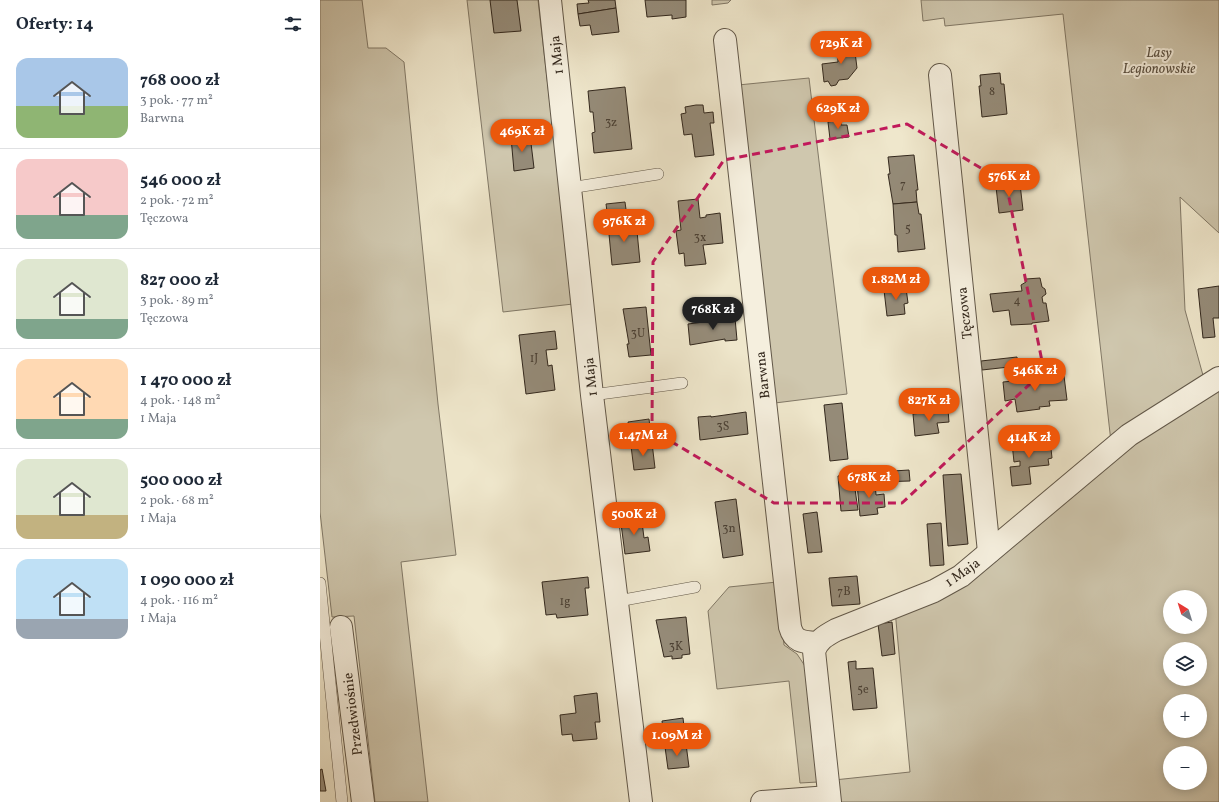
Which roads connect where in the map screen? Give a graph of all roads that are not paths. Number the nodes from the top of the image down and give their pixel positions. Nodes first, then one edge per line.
1 (550, 0) edge
2 (725, 40) dead end
3 (940, 74) dead end
4 (658, 174) dead end
5 (570, 188) junction
6 (1219, 378) edge
7 (682, 383) dead end
8 (592, 395) junction
9 (989, 552) junction
10 (320, 583) edge
11 (695, 588) dead end
12 (618, 601) junction
13 (328, 624) edge
14 (817, 643) junction
15 (829, 799) edge
16 (342, 802) edge
17 (362, 802) edge
18 (642, 802) edge
19 (762, 802) edge

1 - 5 street, 1 Maja
2 - 14 street, Barwna
3 - 9 street, Tęczowa
4 - 5 lane
5 - 8 street, 1 Maja
6 - 9 street, 1 Maja
7 - 8 lane
8 - 12 street, 1 Maja
9 - 14 street, 1 Maja
10 - 13 lane
11 - 12 lane
12 - 18 street, 1 Maja
13 - 16 lane
13 - 17 street, Przedwiośnie
14 - 15 street
15 - 19 street

